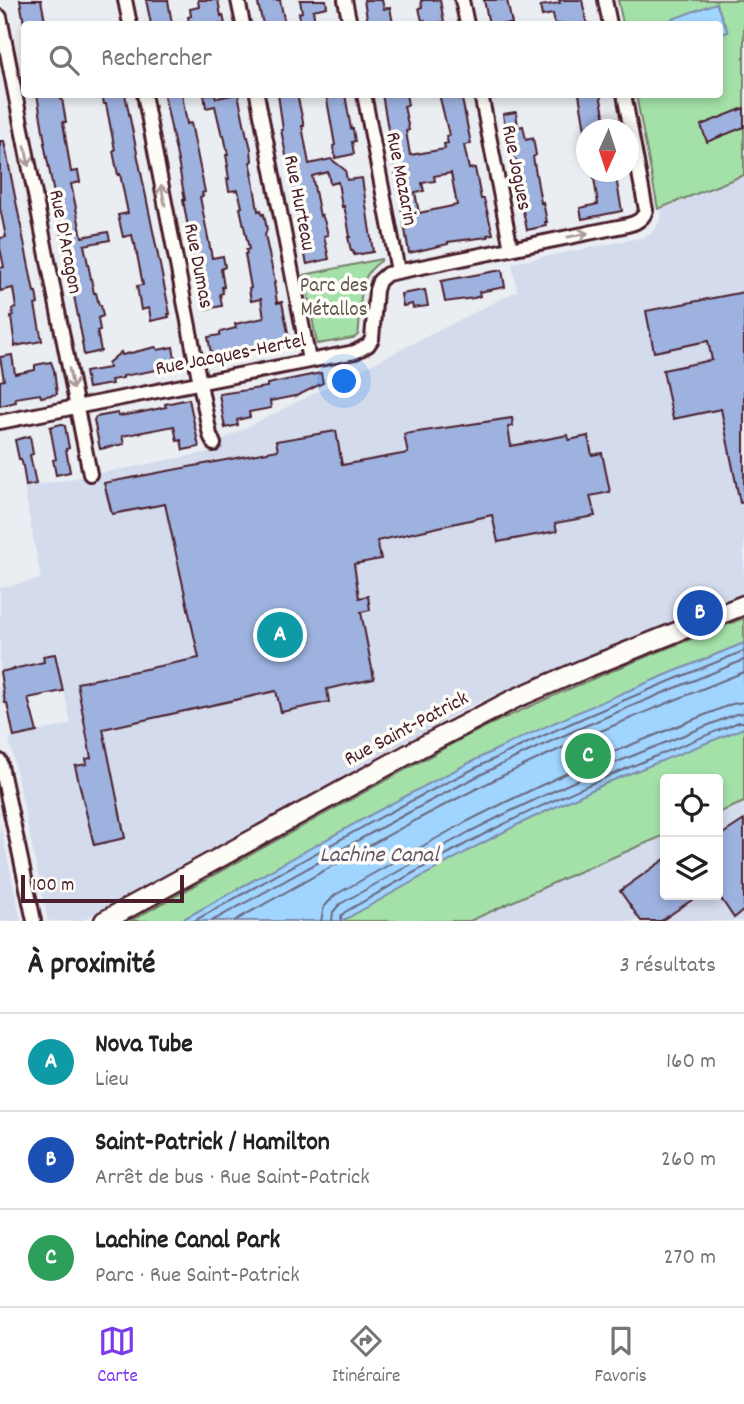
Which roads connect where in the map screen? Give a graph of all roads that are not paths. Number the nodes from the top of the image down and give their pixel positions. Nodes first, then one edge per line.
1 (125, 0) edge
2 (238, 0) edge
3 (345, 0) edge
4 (462, 0) edge
5 (605, 0) edge
6 (0, 17) edge
7 (129, 21) edge
8 (242, 21) edge
9 (349, 21) edge
10 (466, 21) edge
11 (609, 21) edge
12 (145, 98) edge
13 (258, 98) edge
14 (365, 98) edge
15 (482, 98) edge
16 (625, 98) edge
17 (511, 248) junction
18 (398, 271) junction
19 (309, 360) junction
20 (200, 382) junction
21 (76, 406) junction
22 (0, 422) edge
23 (214, 444) dead end
24 (90, 474) dead end
25 (744, 605) edge
26 (0, 761) edge
27 (34, 921) edge
28 (104, 921) edge

1 - 7 street
2 - 8 street
3 - 9 street
4 - 10 street
5 - 11 street
6 -> 21 street, Rue D'Aragon
20 -> 12 street, Rue Dumas
13 - 19 street, Rue Hurteau
14 - 18 street, Rue Mazarin
15 - 17 street, Rue Jogues
17 -> 16 street
17 - 18 street
18 - 19 street, Rue Jacques-Hertel
19 - 20 street, Rue Jacques-Hertel
20 - 21 street, Rue Jacques-Hertel
20 - 23 street, Rue Dumas
21 - 22 street, Rue Jacques-Hertel
21 - 24 street, Rue D'Aragon
25 - 28 main road, Rue Saint-Patrick
26 - 27 street

